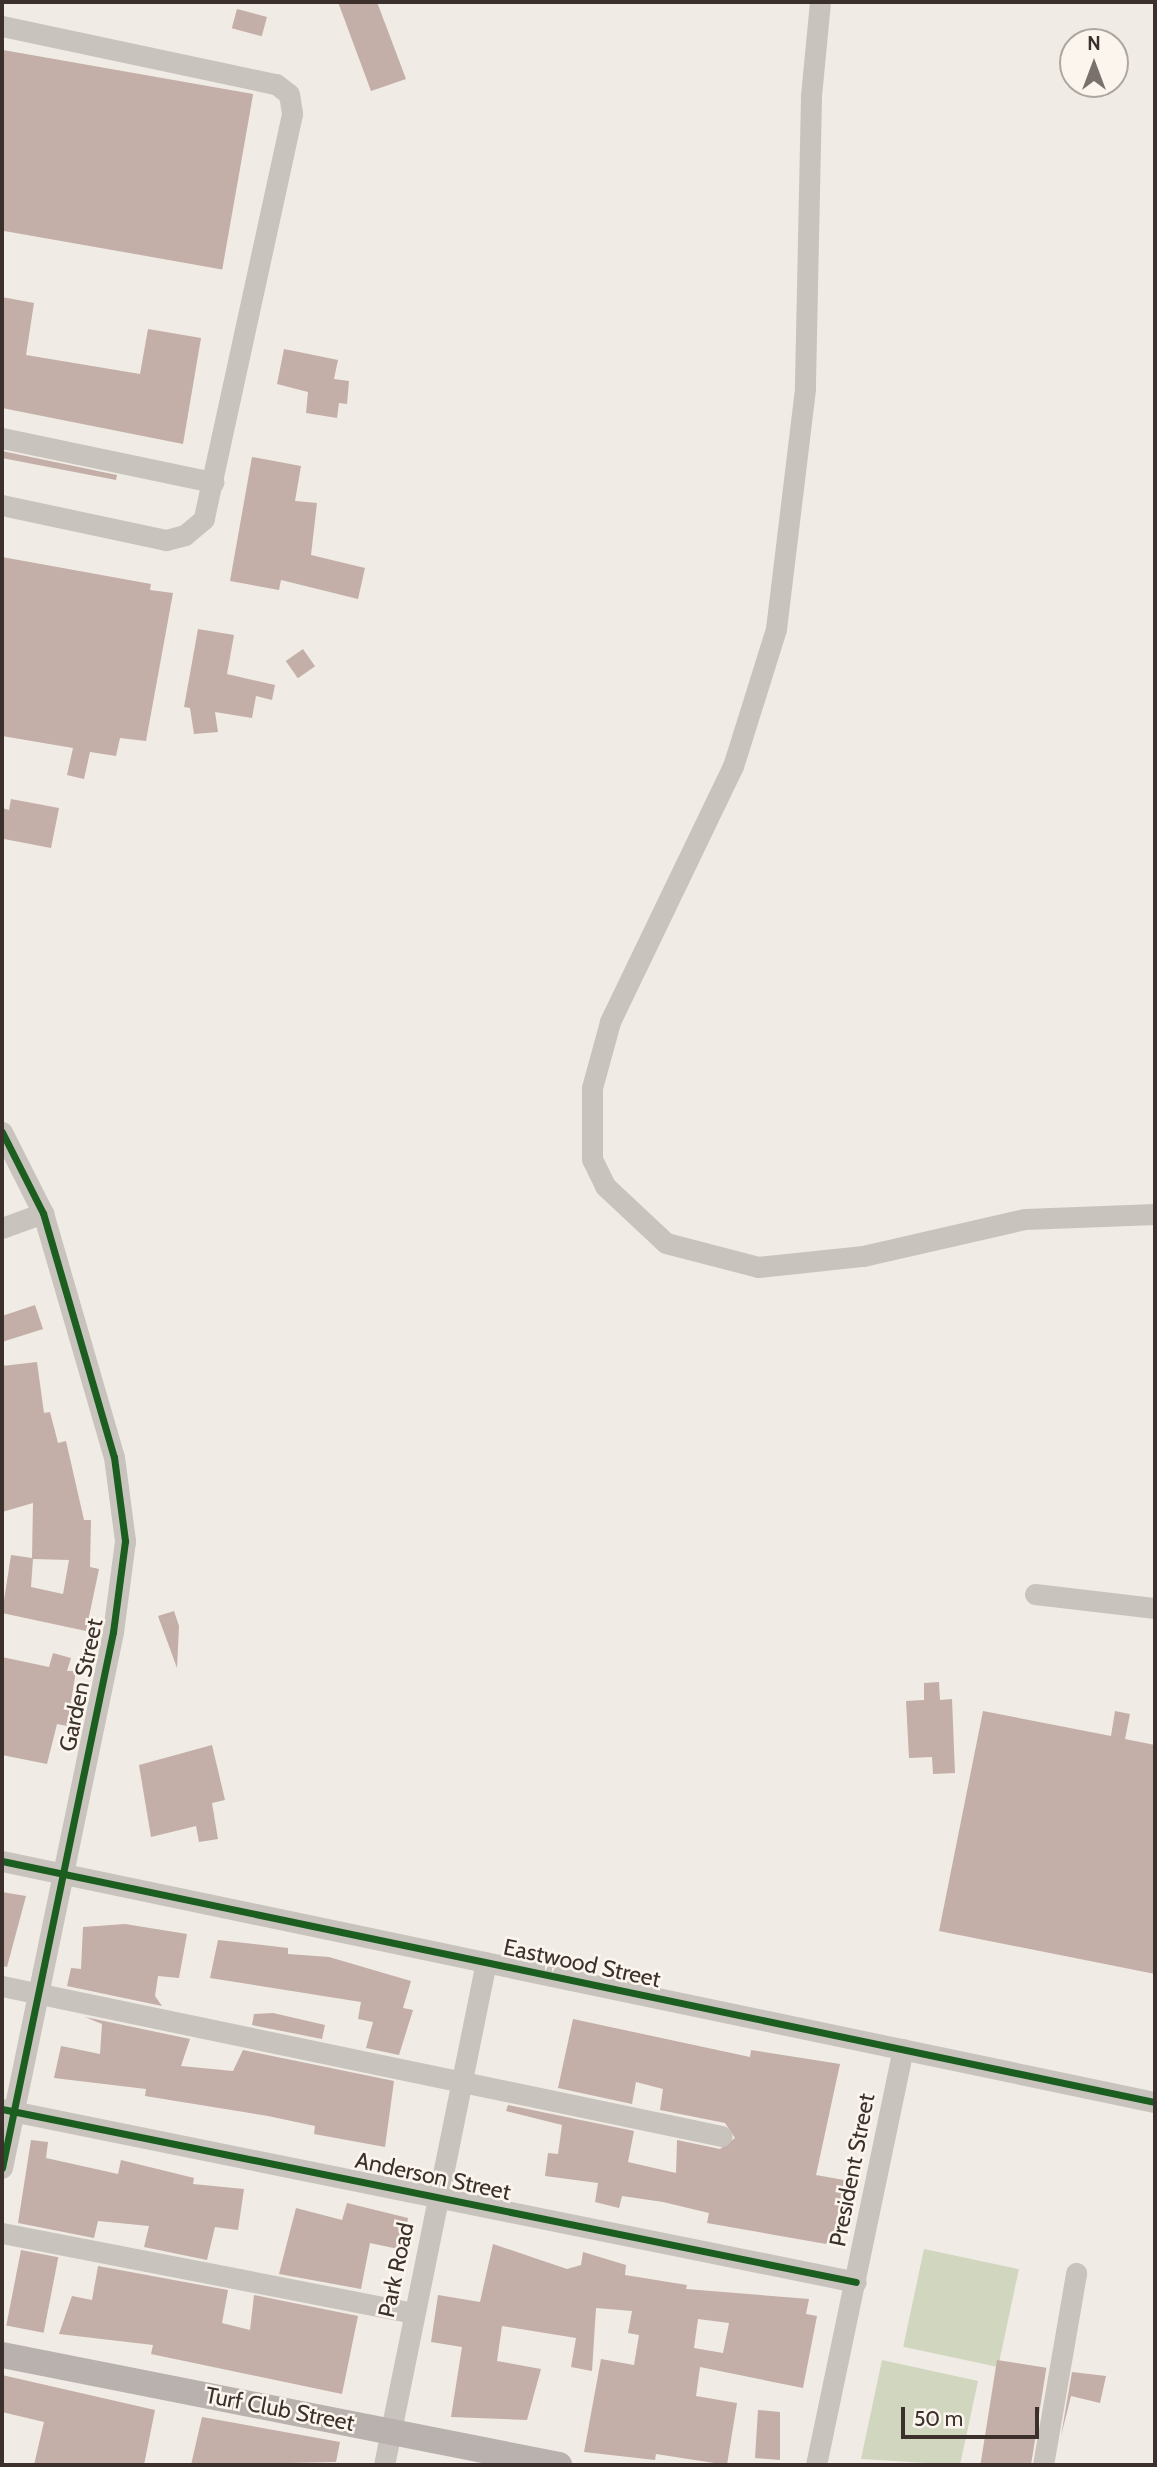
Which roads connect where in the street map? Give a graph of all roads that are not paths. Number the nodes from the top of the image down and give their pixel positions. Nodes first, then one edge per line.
1 (820, 2) edge
2 (2, 26) edge
3 (2, 438) edge
4 (213, 482) junction
5 (2, 505) edge
6 (2, 1132) edge
7 (43, 1213) junction
8 (1155, 1214) edge
9 (2, 1228) edge
10 (1035, 1594) dead end
11 (1155, 1608) edge
12 (2, 1861) edge
13 (61, 1874) junction
14 (486, 1962) junction
15 (2, 1986) edge
16 (38, 1993) junction
17 (903, 2049) junction
18 (461, 2077) junction
19 (1155, 2102) edge
20 (7, 2110) edge
21 (722, 2136) dead end
22 (2, 2168) edge
23 (438, 2198) junction
24 (2, 2234) edge
25 (1076, 2273) dead end
26 (856, 2282) junction
27 (413, 2313) junction
28 (2, 2355) edge
29 (391, 2431) junction
30 (384, 2465) edge
31 (556, 2465) edge
32 (816, 2465) edge
33 (1043, 2465) edge

1 - 8 street
2 - 4 street
3 - 4 street
4 - 5 street
6 - 7 street, Garden Street
7 - 9 street
7 - 13 street, Garden Street
10 - 11 street
12 - 13 street, Eastwood Street
13 - 14 street, Eastwood Street
13 - 16 street, Garden Street
14 - 17 street, Eastwood Street
14 - 18 street, Park Road
15 - 16 street
16 - 18 street
16 - 20 street, Garden Street
17 - 19 street, Eastwood Street
17 - 26 street, President Street
18 - 21 street
18 - 23 street, Park Road
20 - 22 street, Garden Street
20 - 23 street, Anderson Street
23 - 26 street, Anderson Street
23 - 27 street, Park Road
24 - 27 street
25 - 33 street
26 - 32 street, President Street
27 - 29 street, Park Road
28 - 29 main road, Turf Club Street
29 - 30 street, Park Road
29 - 31 main road, Turf Club Street

